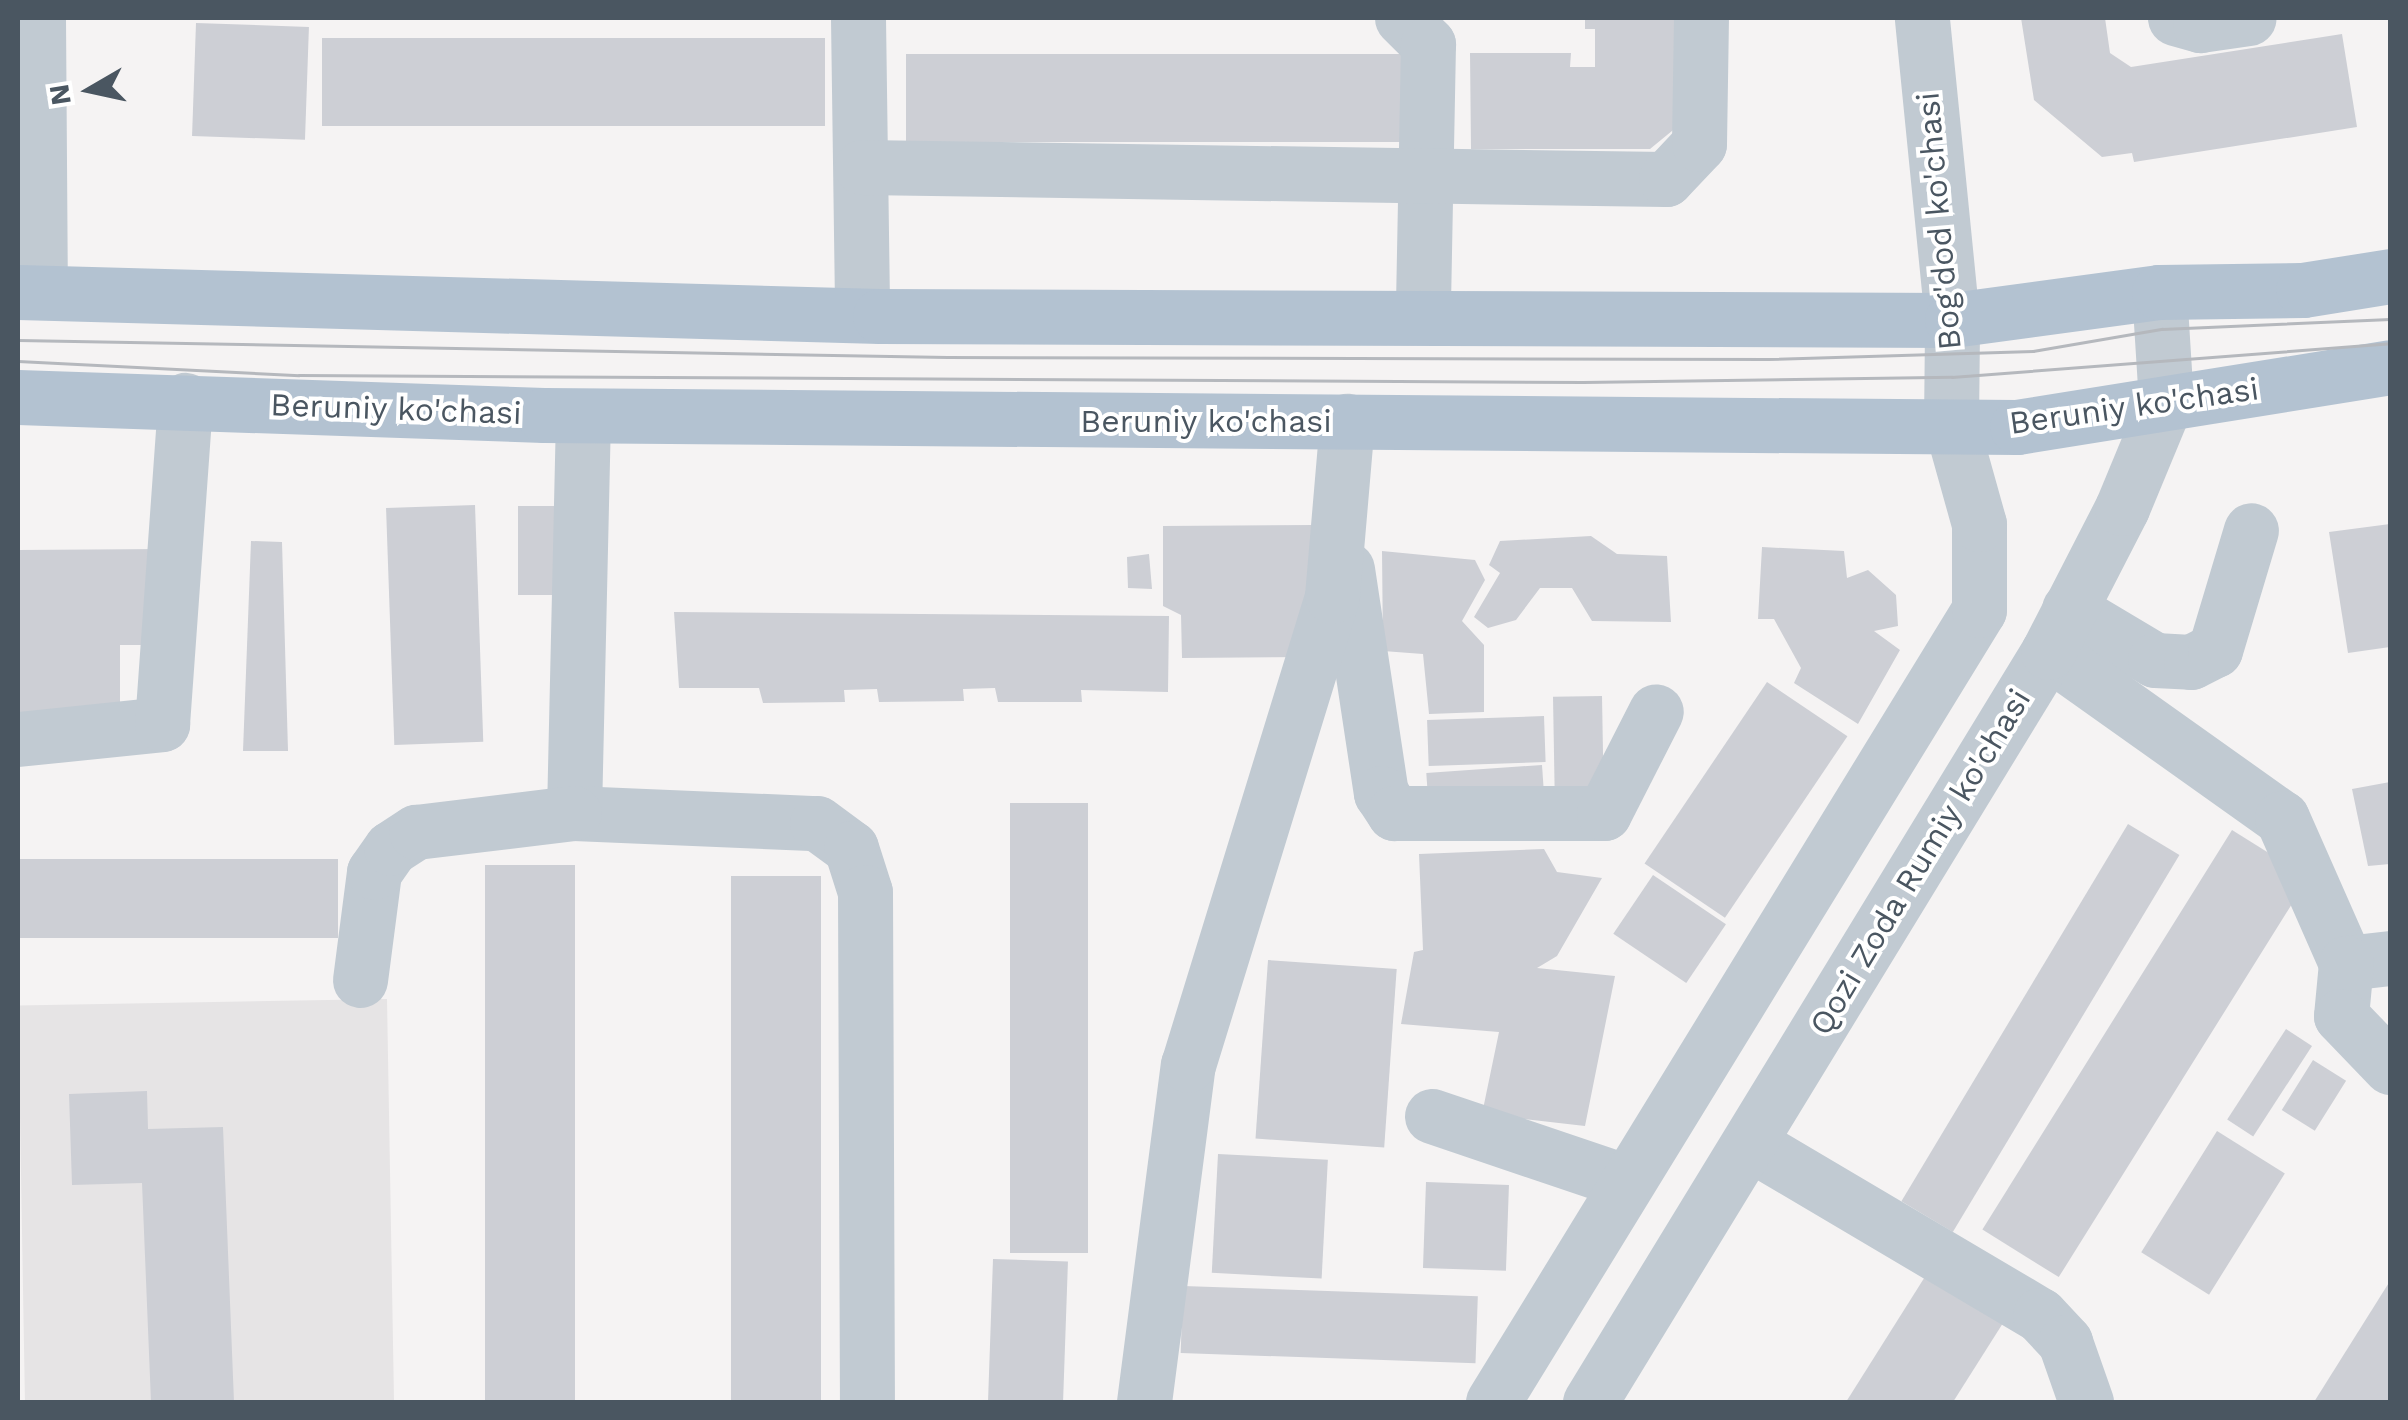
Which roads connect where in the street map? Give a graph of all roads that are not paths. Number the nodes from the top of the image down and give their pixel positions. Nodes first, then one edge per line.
1 (38, 18) edge
2 (858, 18) edge
3 (1402, 18) edge
4 (1701, 18) edge
5 (1922, 18) edge
6 (2175, 18) edge
7 (2249, 18) edge
8 (862, 166) junction
9 (1426, 173) junction
10 (2390, 276) edge
11 (29, 292) edge
12 (2159, 292) junction
13 (862, 315) junction
14 (1423, 316) junction
15 (1952, 320) junction
16 (2390, 368) edge
17 (18, 398) edge
18 (185, 400) junction
19 (2166, 402) junction
20 (583, 416) junction
21 (1347, 421) junction
22 (1951, 424) junction
23 (1339, 512) junction
24 (2251, 530) dead end
25 (2059, 630) junction
26 (1656, 710) dead end
27 (18, 738) edge
28 (574, 813) junction
29 (2368, 960) edge
30 (360, 980) dead end
31 (2390, 1066) edge
32 (1432, 1116) dead end
33 (1749, 1143) junction
34 (1627, 1182) junction
35 (867, 1402) edge
36 (1144, 1402) edge
37 (1493, 1402) edge
38 (1590, 1402) edge
39 (2086, 1402) edge

1 - 11 street
2 - 8 street
3 - 9 street
4 - 9 street
5 - 15 street, Bog'dod ko'chasi
6 - 7 street
8 - 9 street
8 - 13 street
9 - 14 street
10 - 12 main road
11 - 13 main road
12 - 15 main road
12 - 19 street, Qozi Zoda Rumiy ko'chasi
13 - 14 main road
14 - 15 main road
15 - 22 street, Bog'dod ko'chasi
16 - 19 main road, Beruniy ko'chasi
17 - 18 main road, Beruniy ko'chasi
18 - 20 main road, Beruniy ko'chasi
18 - 27 street
19 - 22 main road, Beruniy ko'chasi
19 - 25 street, Qozi Zoda Rumiy ko'chasi
20 - 21 main road, Beruniy ko'chasi
20 - 28 street
21 - 22 main road, Beruniy ko'chasi
21 - 23 street
22 - 34 street
23 - 26 street
23 - 36 street
24 - 25 street
25 - 29 street
25 - 33 street, Qozi Zoda Rumiy ko'chasi
28 - 30 street
28 - 35 street
29 - 31 street
32 - 34 street
33 - 38 street, Qozi Zoda Rumiy ko'chasi
33 - 39 street
34 - 37 street

